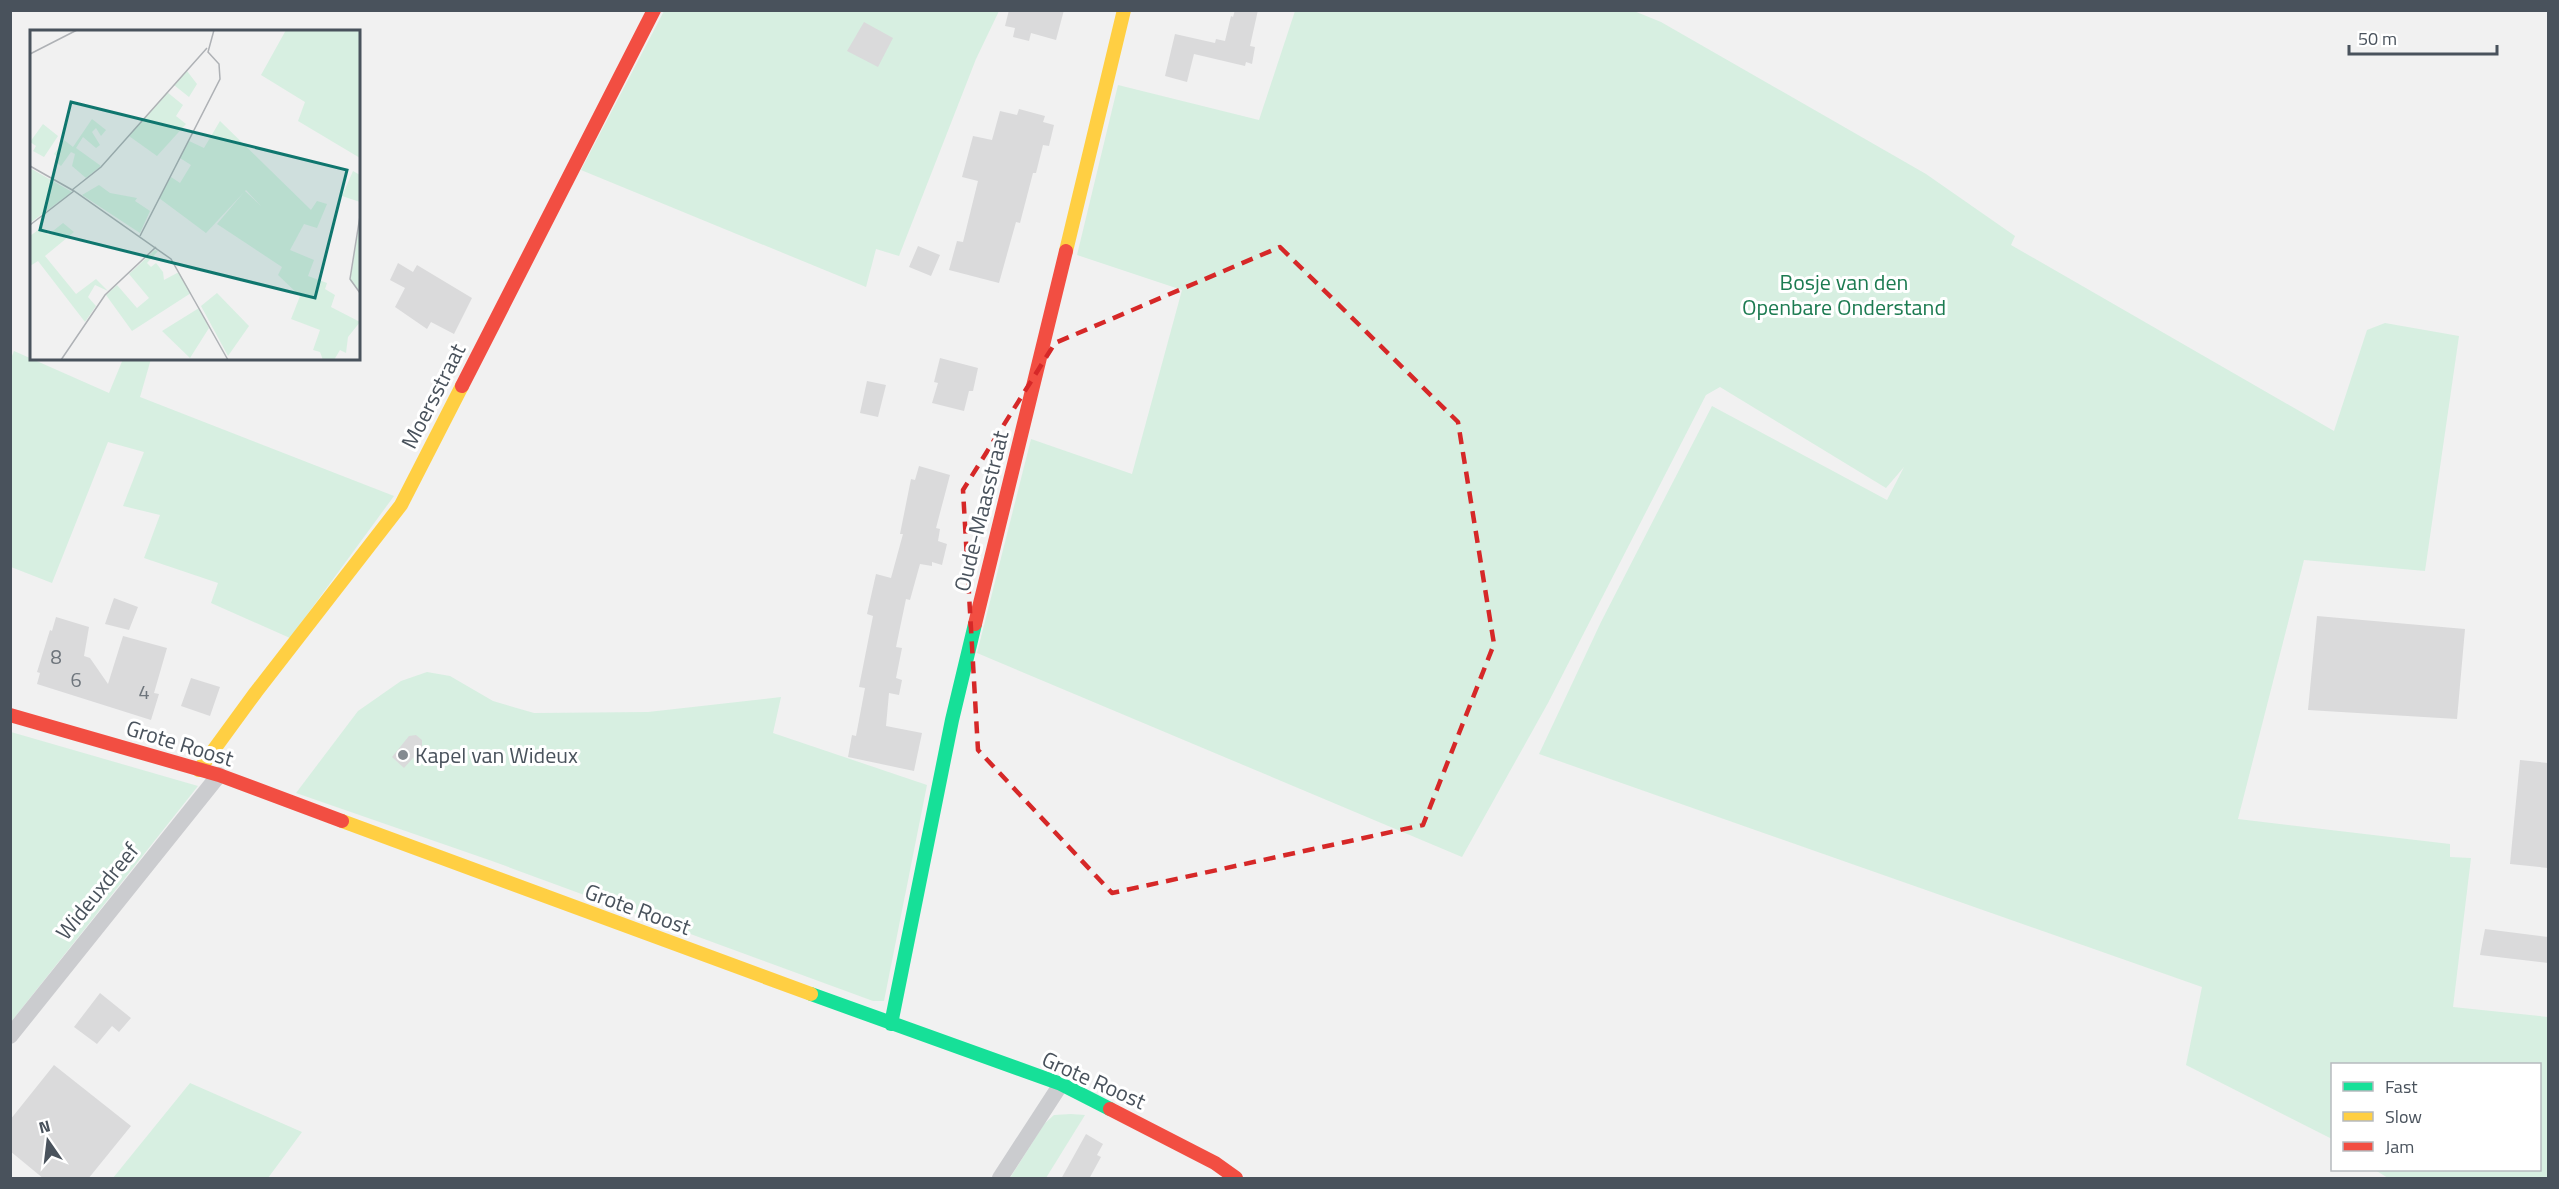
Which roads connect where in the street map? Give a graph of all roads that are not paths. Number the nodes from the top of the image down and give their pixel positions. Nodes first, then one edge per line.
1 (654, 10) edge
2 (1124, 10) edge
3 (10, 715) edge
4 (199, 770) junction
5 (219, 775) junction
6 (891, 1024) junction
7 (10, 1036) edge
8 (1061, 1084) junction
9 (1000, 1179) edge
10 (1236, 1179) edge

1 - 4 street, Moersstraat
2 - 6 street, Oude-Maasstraat
3 - 4 street, Grote Roost
4 - 5 street, Grote Roost
5 - 6 street, Grote Roost
5 - 7 street, Wideuxdreef
6 - 8 street, Grote Roost
8 - 9 street
8 - 10 street, Grote Roost

